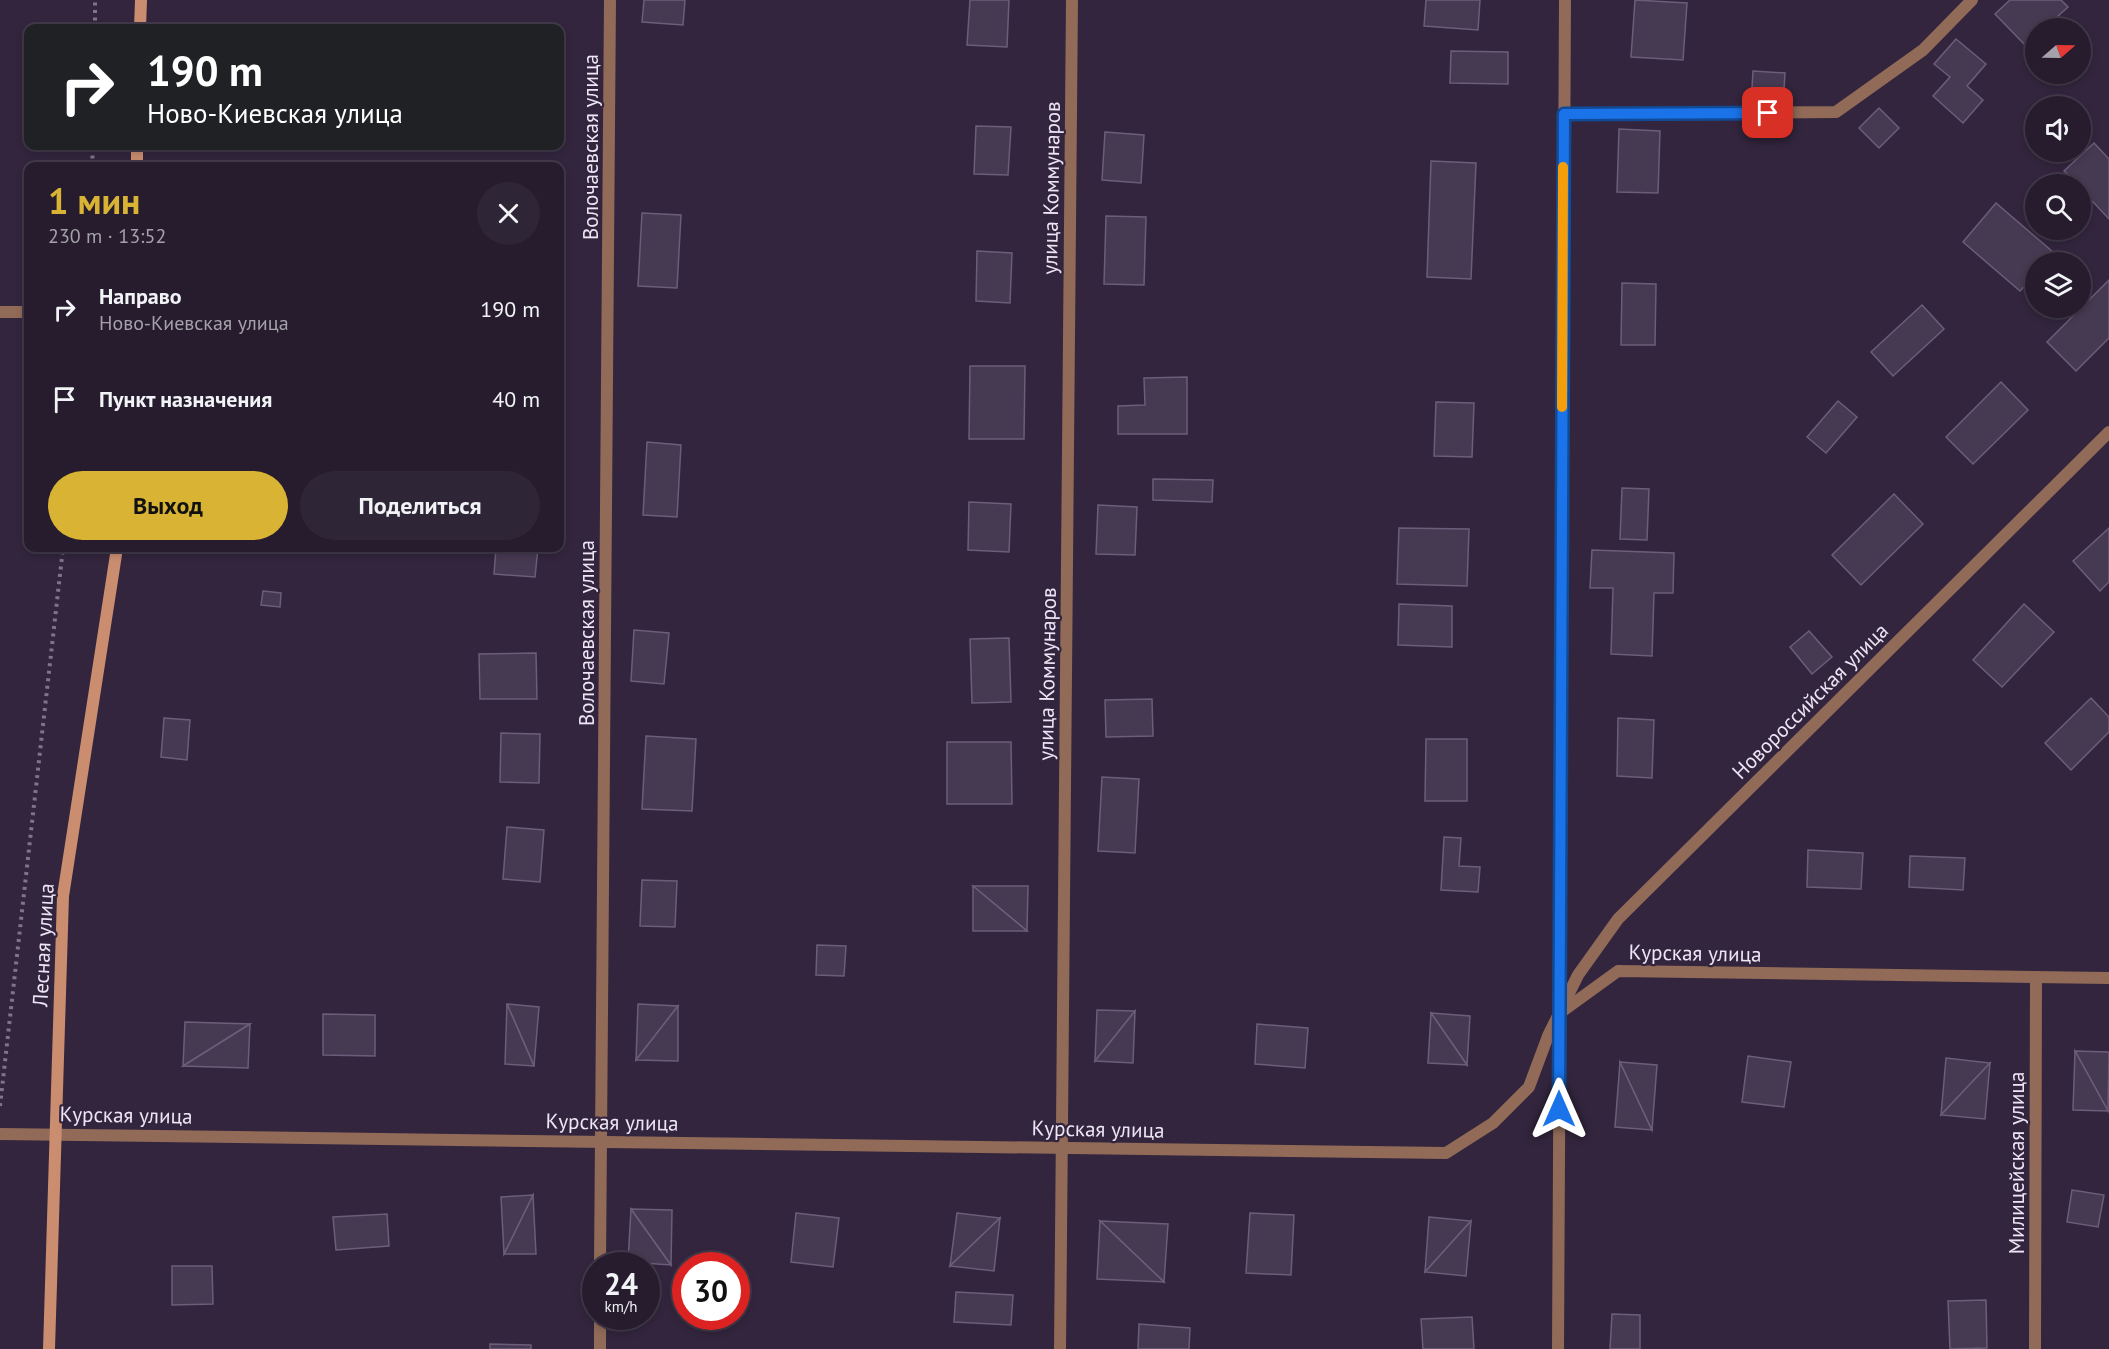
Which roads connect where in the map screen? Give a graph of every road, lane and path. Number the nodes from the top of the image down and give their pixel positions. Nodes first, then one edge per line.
1 (95, 0) edge
2 (141, 0) edge
3 (610, 0) edge
4 (1072, 0) edge
5 (1564, 0) edge
6 (1972, 0) edge
7 (95, 24) edge
8 (140, 24) edge
9 (1564, 114) junction
10 (0, 312) edge
11 (24, 312) edge
12 (2109, 432) edge
13 (63, 552) edge
14 (116, 552) edge
15 (2036, 977) junction
16 (2109, 978) edge
17 (1560, 1013) junction
18 (0, 1106) edge
19 (54, 1133) junction
20 (0, 1134) edge
21 (601, 1142) junction
22 (1062, 1148) junction
23 (600, 1252) edge
24 (600, 1330) edge
25 (49, 1349) edge
26 (600, 1349) edge
27 (1060, 1349) edge
28 (1558, 1349) edge
29 (2034, 1349) edge

1 - 7 path
2 - 8 street
3 - 21 street, Волочаевская улица
4 - 22 street, улица Коммунаров
5 - 9 street
6 - 9 street
9 - 17 street
10 - 11 street
12 - 17 street, Новороссийская улица
13 - 18 path
14 - 19 street, Лесная улица
15 - 16 street, Курская улица
15 - 17 street, Курская улица
15 - 29 street, Милицейская улица
17 - 22 street, Курская улица
17 - 28 street
19 - 20 street, Курская улица
19 - 21 street, Курская улица
19 - 25 street, Лесная улица
21 - 22 street, Курская улица
21 - 23 street, Волочаевская улица
22 - 27 street, улица Коммунаров
24 - 26 street

